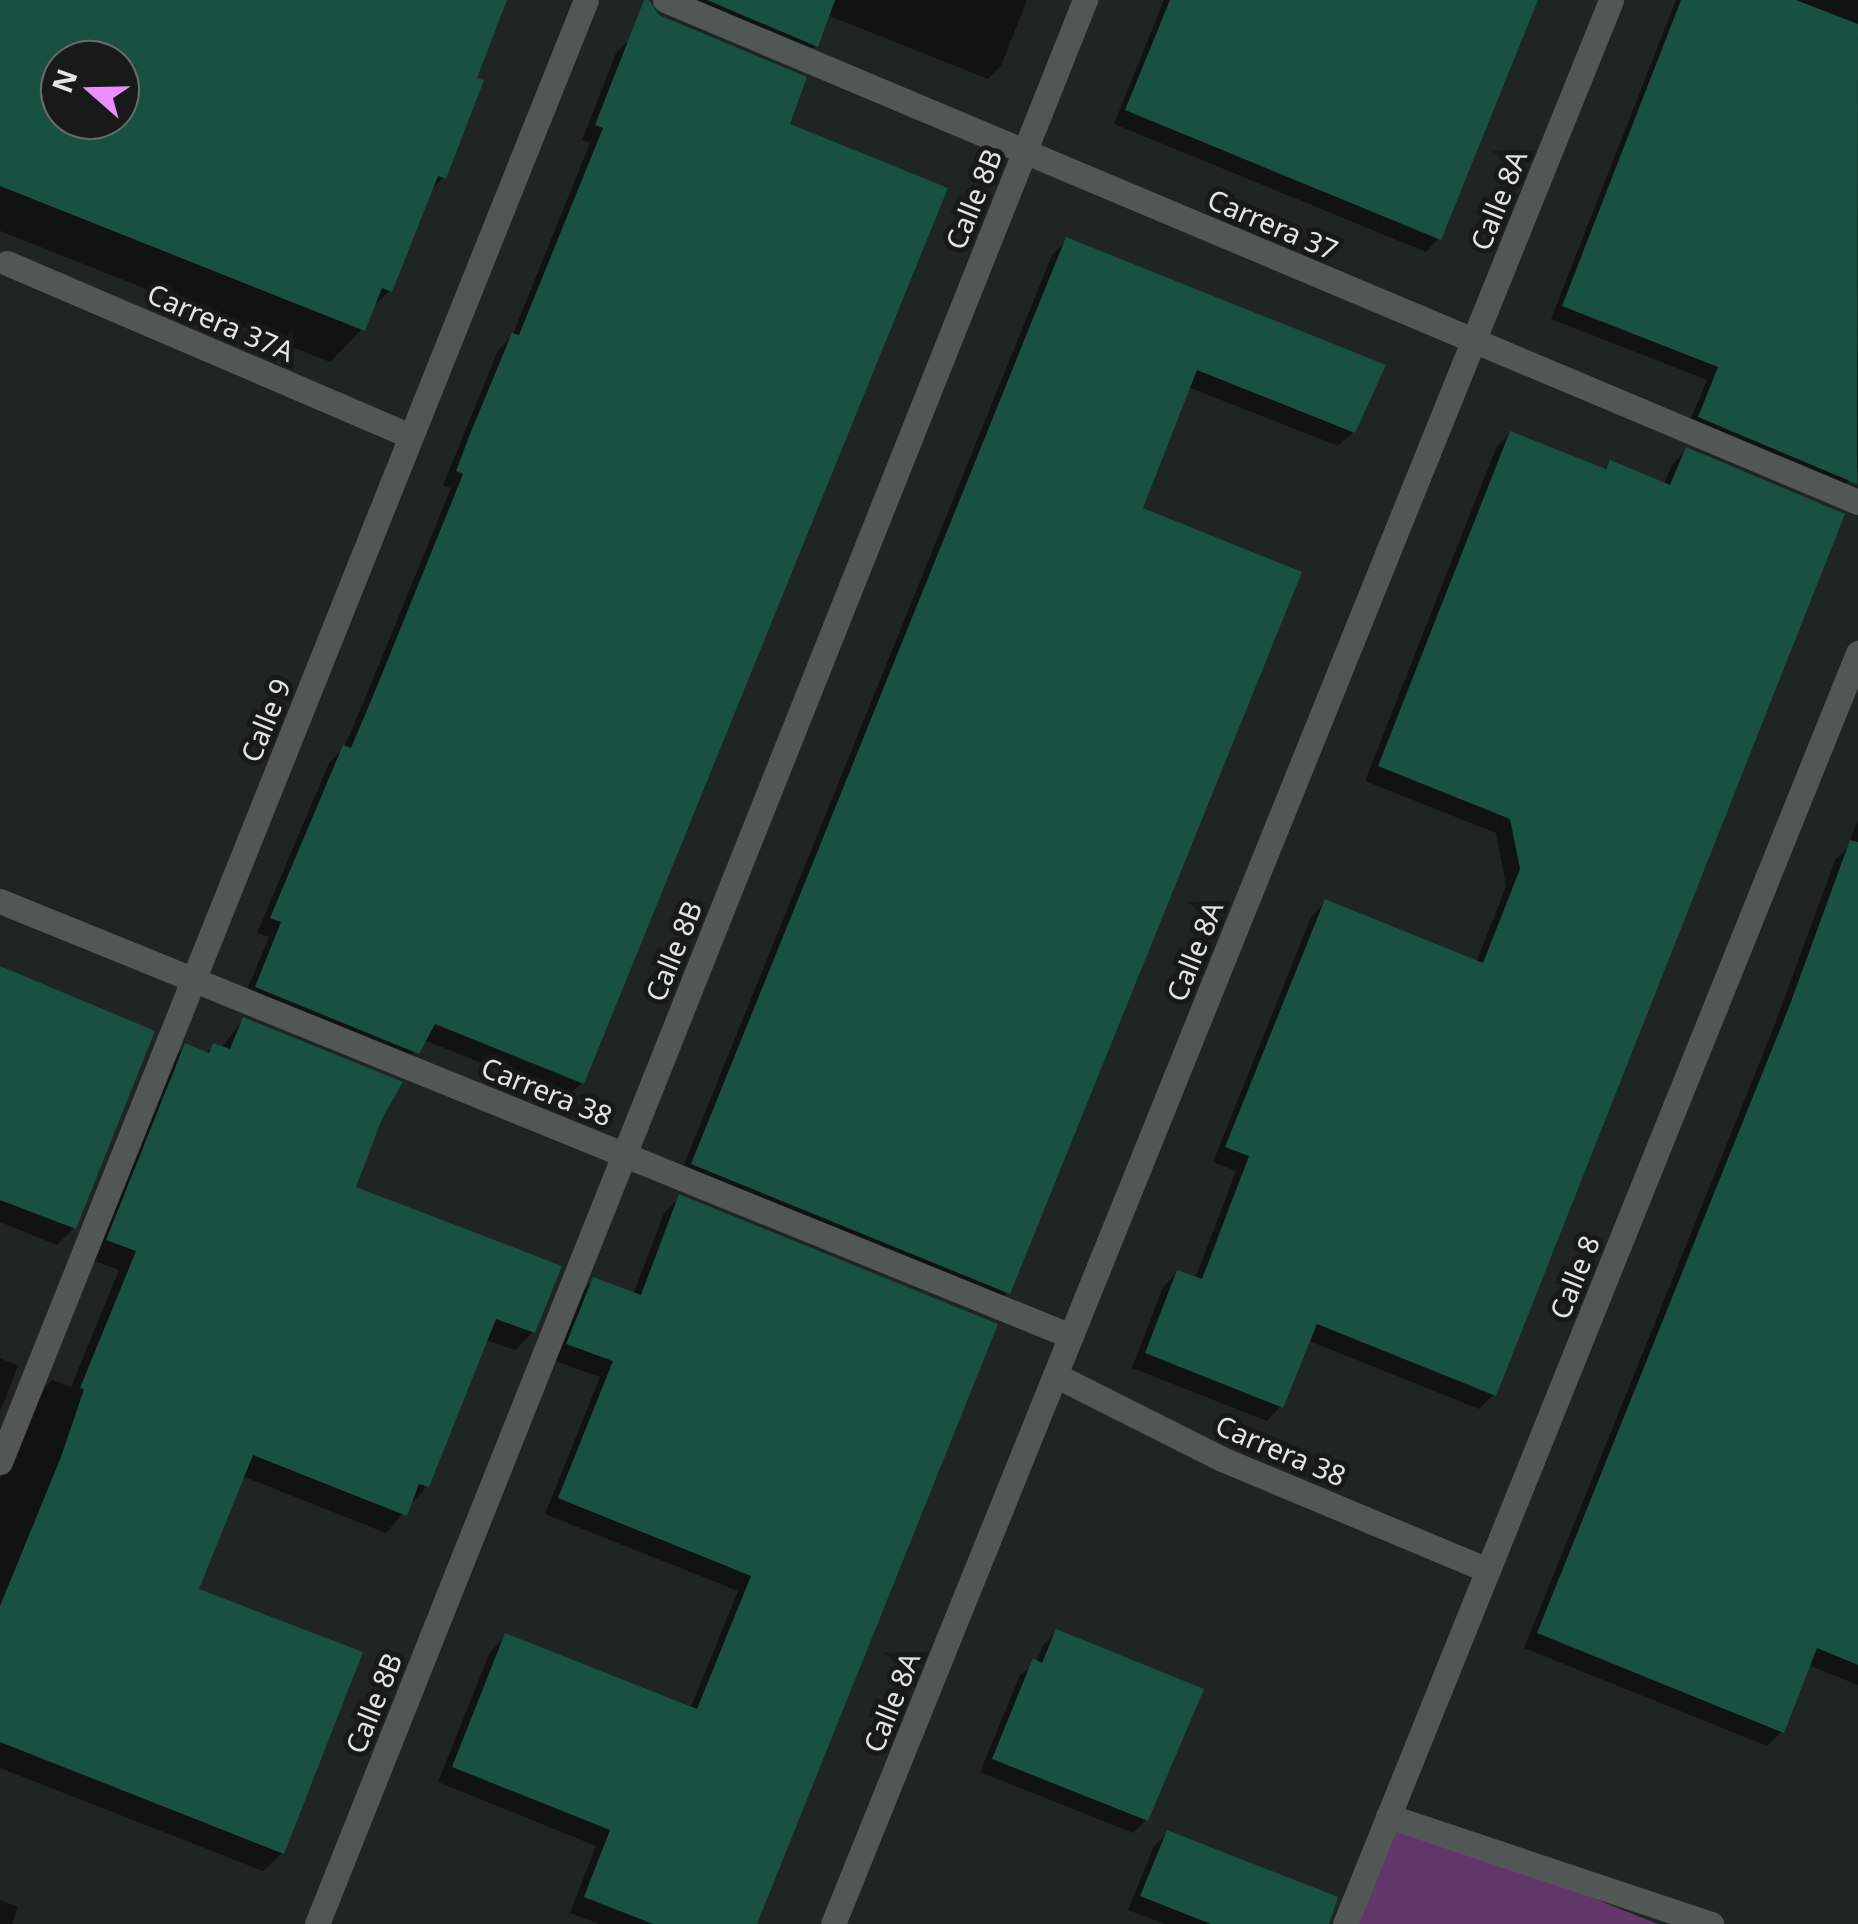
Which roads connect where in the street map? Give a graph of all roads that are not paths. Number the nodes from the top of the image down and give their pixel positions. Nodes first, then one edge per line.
1 (586, 0) edge
2 (665, 0) edge
3 (1084, 0) edge
4 (1611, 0) edge
5 (1024, 152) junction
6 (8, 263) dead end
7 (1474, 341) junction
8 (411, 436) junction
9 (1858, 502) edge
10 (1858, 654) edge
11 (0, 900) edge
12 (193, 979) junction
13 (624, 1155) junction
14 (1071, 1336) junction
15 (1055, 1375) junction
16 (0, 1462) edge
17 (1488, 1570) junction
18 (1388, 1816) junction
19 (318, 1924) edge
20 (834, 1924) edge
21 (1345, 1924) edge
22 (1711, 1924) edge

1 - 8 street, Calle 9
2 - 5 street, Carrera 37
3 - 5 street, Calle 8B
4 - 7 street, Calle 8A
5 - 7 street, Carrera 37
5 - 13 street, Calle 8B
6 - 8 street, Carrera 37A
7 - 9 street, Carrera 37
7 - 14 street, Calle 8A
8 - 12 street, Calle 9
10 - 17 street, Calle 8
11 - 12 street, Carrera 38
12 - 13 street, Carrera 38
12 - 16 street, Calle 9
13 - 14 street, Carrera 38
13 - 19 street, Calle 8B
14 - 15 street, Calle 8A
15 - 17 street, Carrera 38
15 - 20 street, Calle 8A
17 - 18 street, Calle 8
18 - 21 street, Calle 8
18 - 22 street

